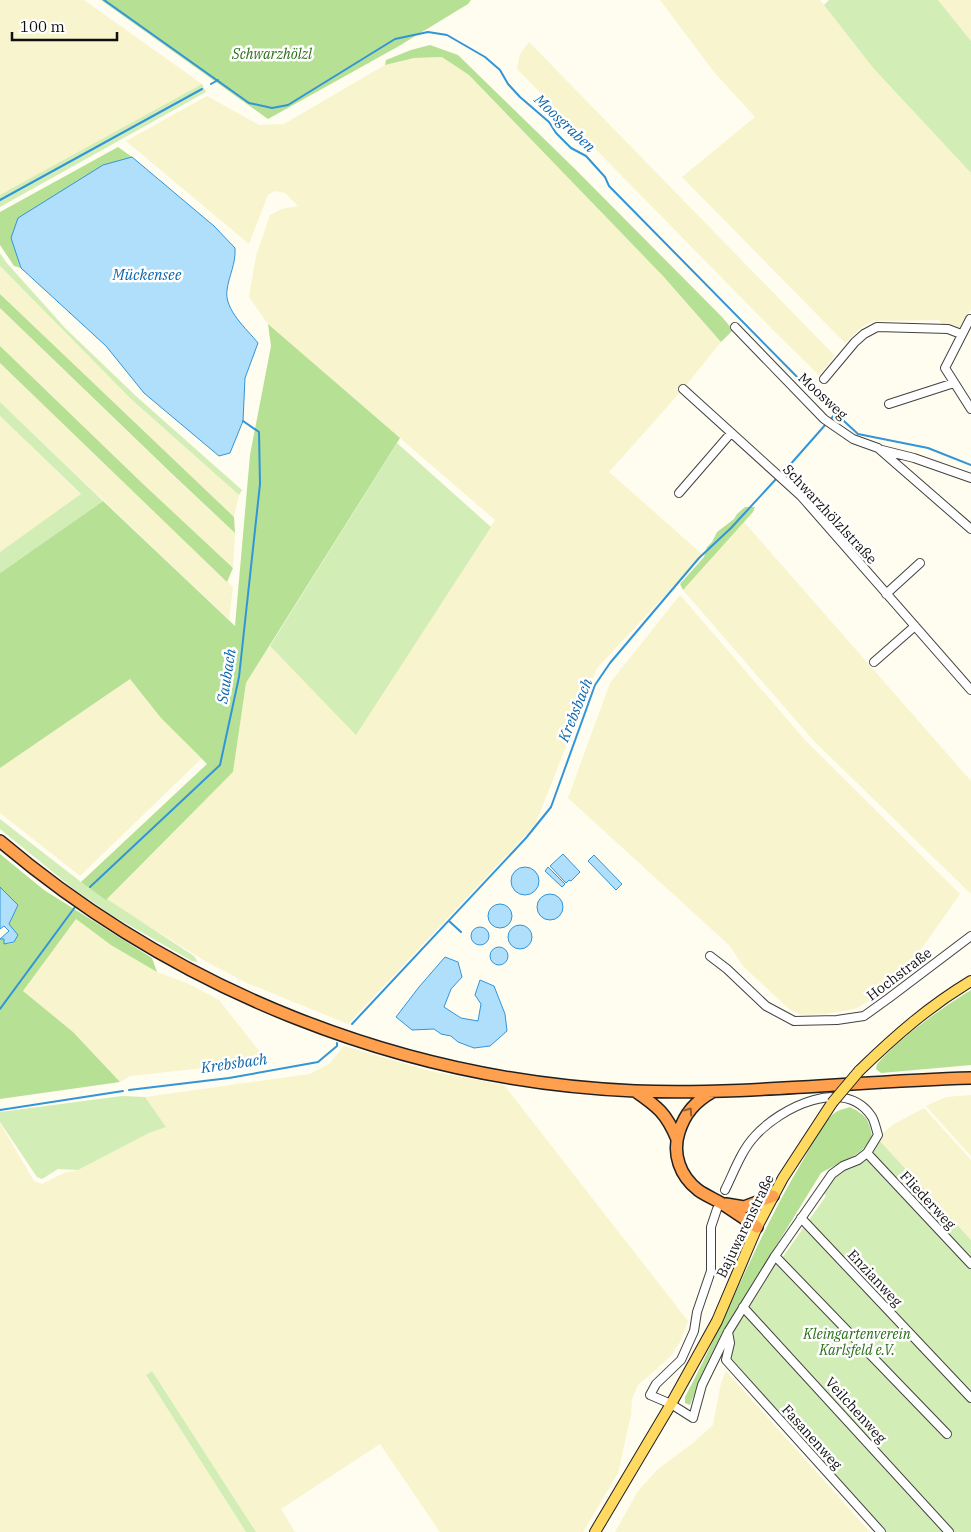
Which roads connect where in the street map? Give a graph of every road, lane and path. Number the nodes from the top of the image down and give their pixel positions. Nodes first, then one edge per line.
1 (970, 320) edge
2 (735, 327) dead end
3 (961, 334) junction
4 (824, 378) dead end
5 (954, 383) junction
6 (683, 389) dead end
7 (889, 404) dead end
8 (971, 409) edge
9 (731, 433) junction
10 (878, 448) junction
11 (902, 455) junction
12 (897, 465) junction
13 (971, 478) edge
14 (679, 493) dead end
15 (971, 528) edge
16 (920, 563) dead end
17 (886, 594) junction
18 (915, 626) junction
19 (874, 662) dead end
20 (971, 690) edge
21 (0, 841) edge
22 (971, 936) edge
23 (710, 956) dead end
24 (971, 981) edge
25 (971, 1078) edge
26 (635, 1091) junction
27 (712, 1092) junction
28 (677, 1139) junction
29 (867, 1153) junction
30 (725, 1190) dead end
31 (773, 1196) junction
32 (719, 1207) junction
33 (801, 1218) junction
34 (757, 1226) junction
35 (775, 1256) junction
36 (971, 1264) edge
37 (743, 1306) junction
38 (728, 1332) junction
39 (971, 1398) edge
40 (671, 1404) junction
41 (947, 1434) dead end
42 (596, 1532) edge
43 (881, 1532) edge
44 (949, 1532) edge

1 - 3 street
2 - 10 street, Moosweg
3 - 4 street
3 - 5 street
5 - 7 street
5 - 8 street
6 - 9 street, Schwarzhölzlstraße
9 - 14 street
9 - 17 street, Schwarzhölzlstraße
10 - 11 street
10 - 12 street, Moosweg
11 - 12 street
11 - 13 street
12 - 15 street, Moosweg
16 - 17 street
17 - 18 street, Schwarzhölzlstraße
18 - 19 street
18 - 20 street, Schwarzhölzlstraße
21 - 26 highway
22 - 23 street, Hochstraße
24 - 31 main road, Bajuwarenstraße, bridge
25 - 27 highway
26 - 27 highway
26 - 28 highway
28 -> 27 highway
28 - 32 highway
29 - 30 street
29 - 33 street
29 - 36 street, Fliederweg
31 - 32 highway
31 - 34 main road, Bajuwarenstraße
32 - 34 highway
32 - 40 street
33 - 35 street
33 - 39 street, Enzianweg
34 - 40 main road, Bajuwarenstraße
35 - 37 street
35 - 41 street
37 - 38 street
37 - 44 street, Veilchenweg
38 - 40 street
38 - 43 street, Fasanenweg
40 - 42 main road, Bajuwarenstraße

